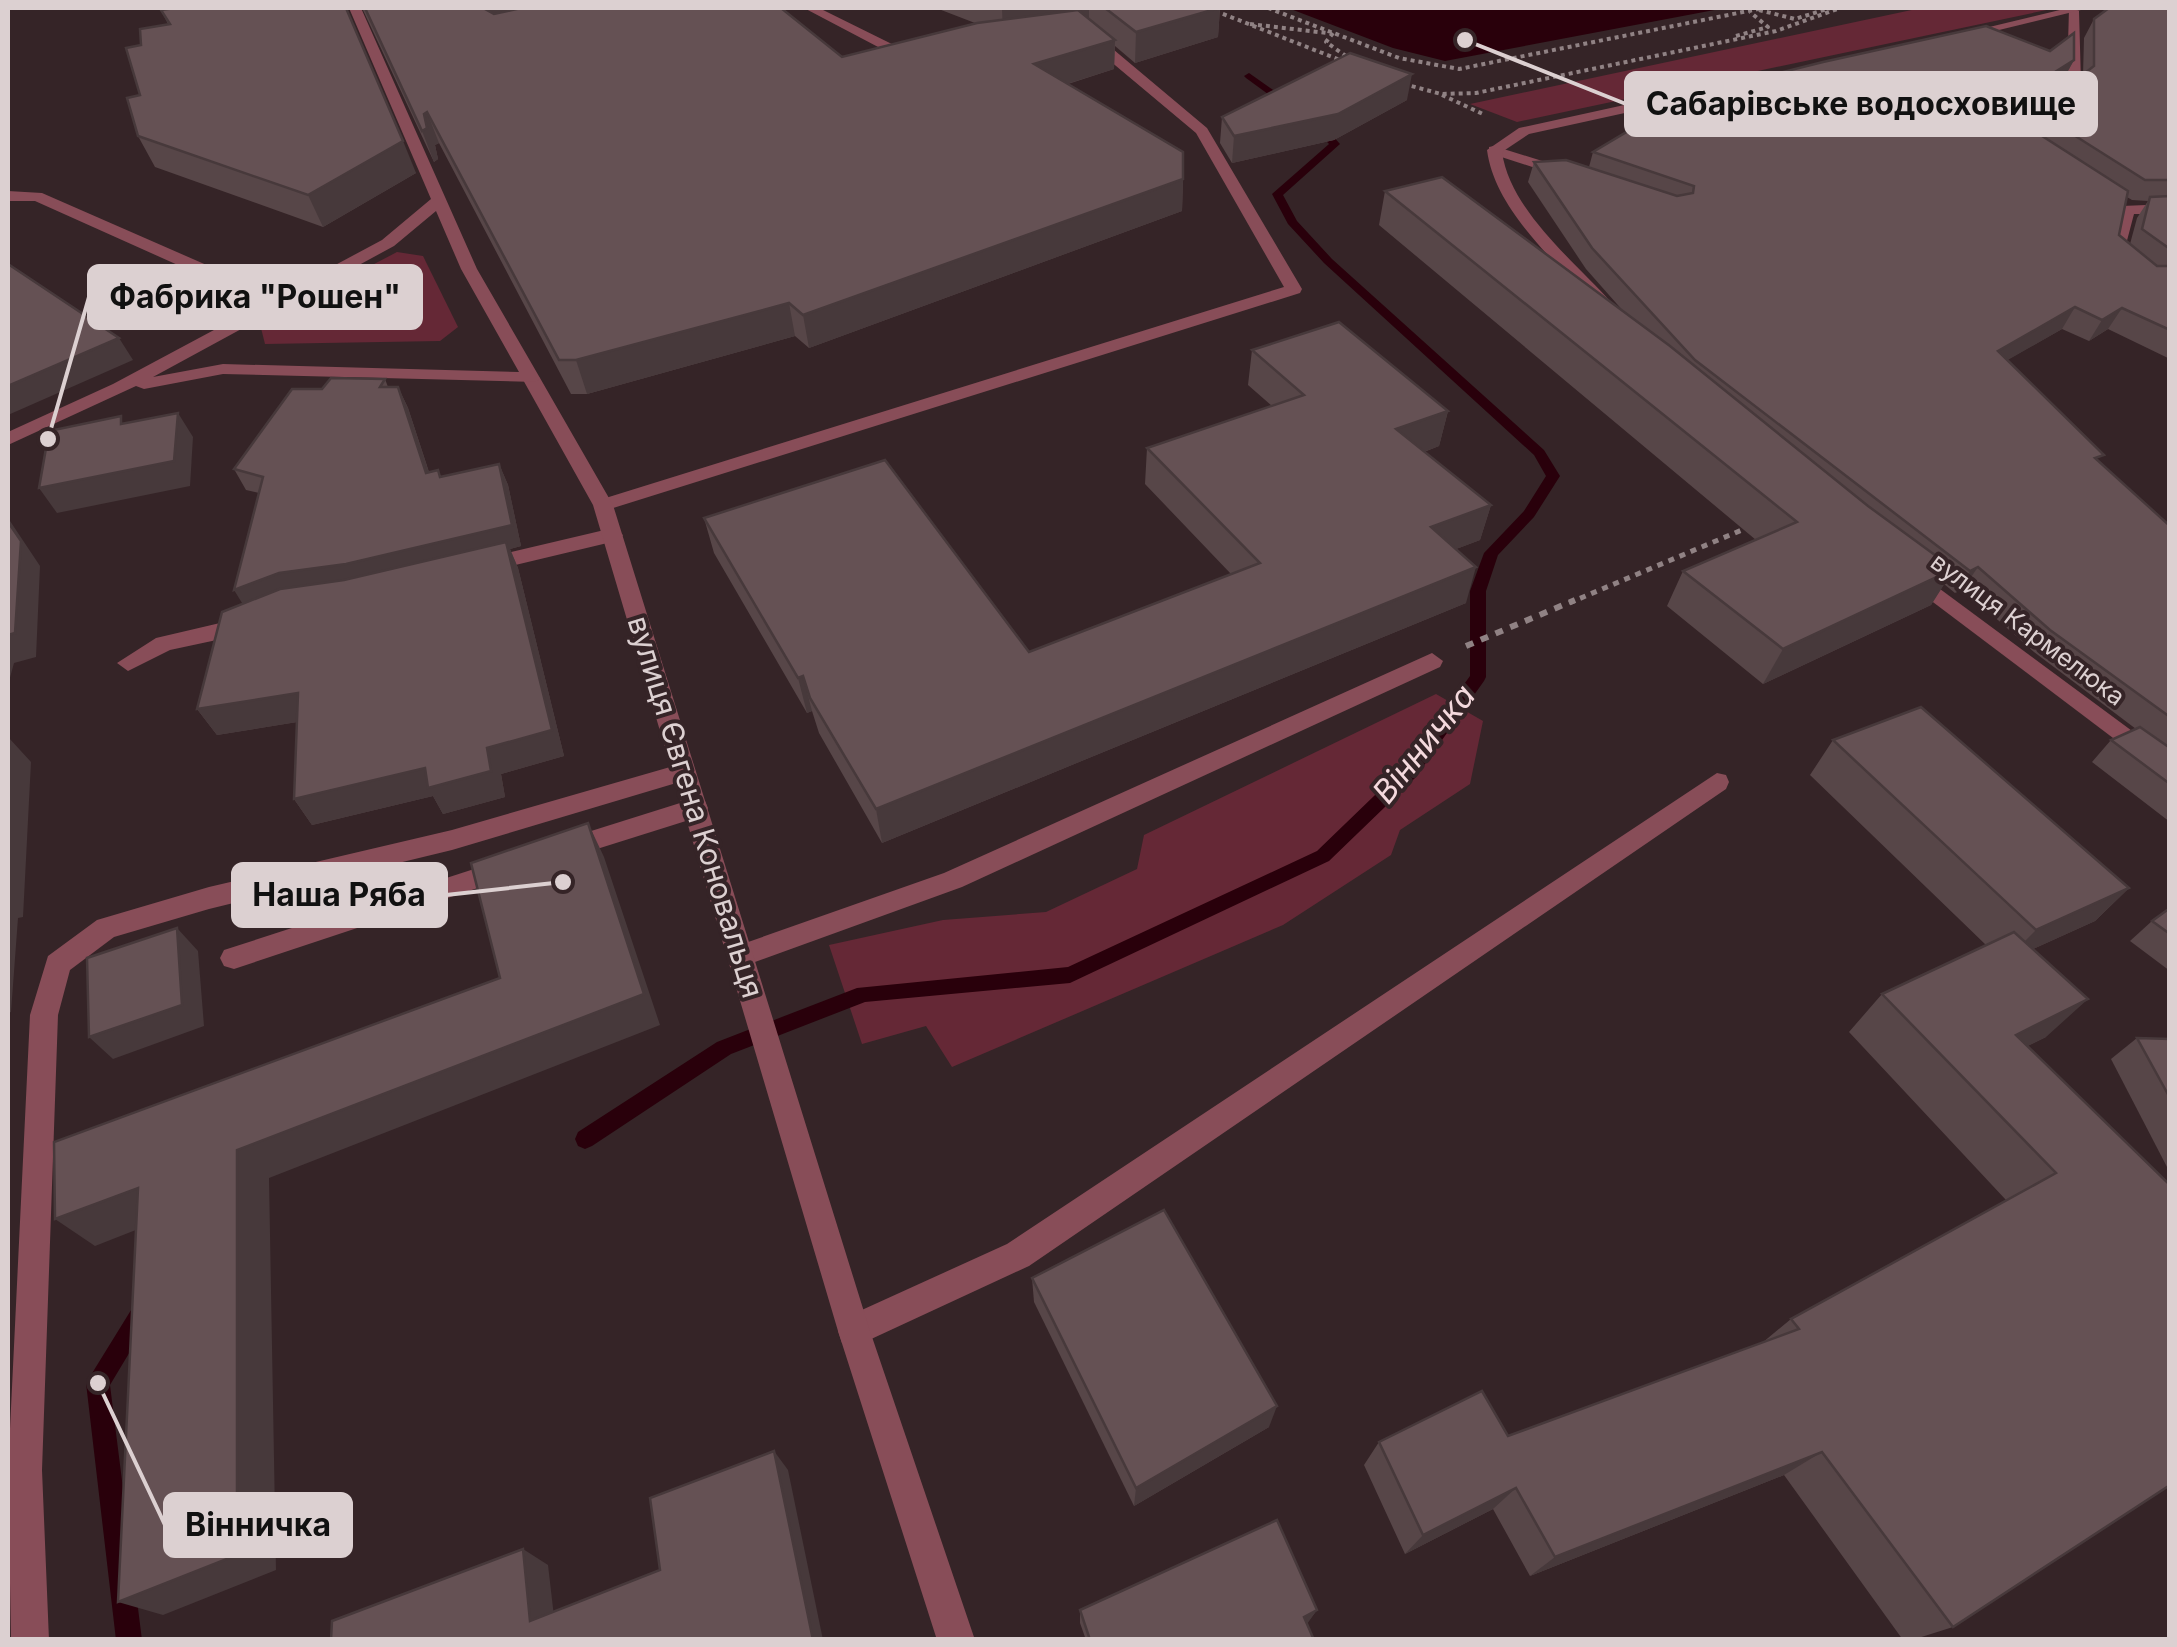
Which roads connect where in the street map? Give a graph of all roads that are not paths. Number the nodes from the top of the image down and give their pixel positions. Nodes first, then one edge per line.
1 (355, 8) edge
2 (810, 8) edge
3 (2078, 9) edge
4 (1064, 33) edge
5 (1952, 38) edge
6 (940, 50) edge
7 (1765, 78) edge
8 (2006, 129) junction
9 (1972, 136) edge
10 (2021, 139) edge
11 (1494, 150) junction
12 (1586, 180) edge
13 (8, 196) edge
14 (2113, 199) edge
15 (439, 200) junction
16 (2170, 209) edge
17 (2128, 210) junction
18 (2140, 271) edge
19 (272, 306) junction
20 (1614, 316) edge
21 (531, 378) junction
22 (119, 388) junction
23 (8, 439) edge
24 (603, 504) junction
25 (613, 534) junction
26 (1888, 558) edge
27 (467, 570) edge
28 (277, 611) edge
29 (1432, 661) road end
30 (128, 662) dead end
31 (684, 772) junction
32 (2170, 772) edge
33 (1717, 782) dead end
34 (696, 808) junction
35 (741, 956) junction
36 (234, 958) dead end
37 (854, 1331) junction
38 (30, 1640) edge
39 (956, 1640) edge

1 - 15 street, вулиця Євгена Коновальця
2 - 6 street
3 - 5 street
3 - 8 street
4 - 24 street
7 - 11 street
8 - 9 street
8 - 10 street
11 - 12 street
11 - 20 street
13 - 19 street
14 - 17 street
15 - 19 street
15 - 21 street, вулиця Євгена Коновальця
16 - 17 street
17 - 18 street
19 - 22 street
21 - 22 street
21 - 24 street, вулиця Євгена Коновальця
22 - 23 street
24 - 25 street, вулиця Євгена Коновальця
25 - 27 street
25 - 31 street, вулиця Євгена Коновальця
26 - 32 street, вулиця Кармелюка
28 - 30 street
29 - 35 street
31 - 34 street, вулиця Євгена Коновальця
31 - 38 street
33 - 37 street
34 - 35 street, вулиця Євгена Коновальця
34 - 36 street
35 - 37 street, вулиця Євгена Коновальця
37 - 39 street, вулиця Євгена Коновальця

